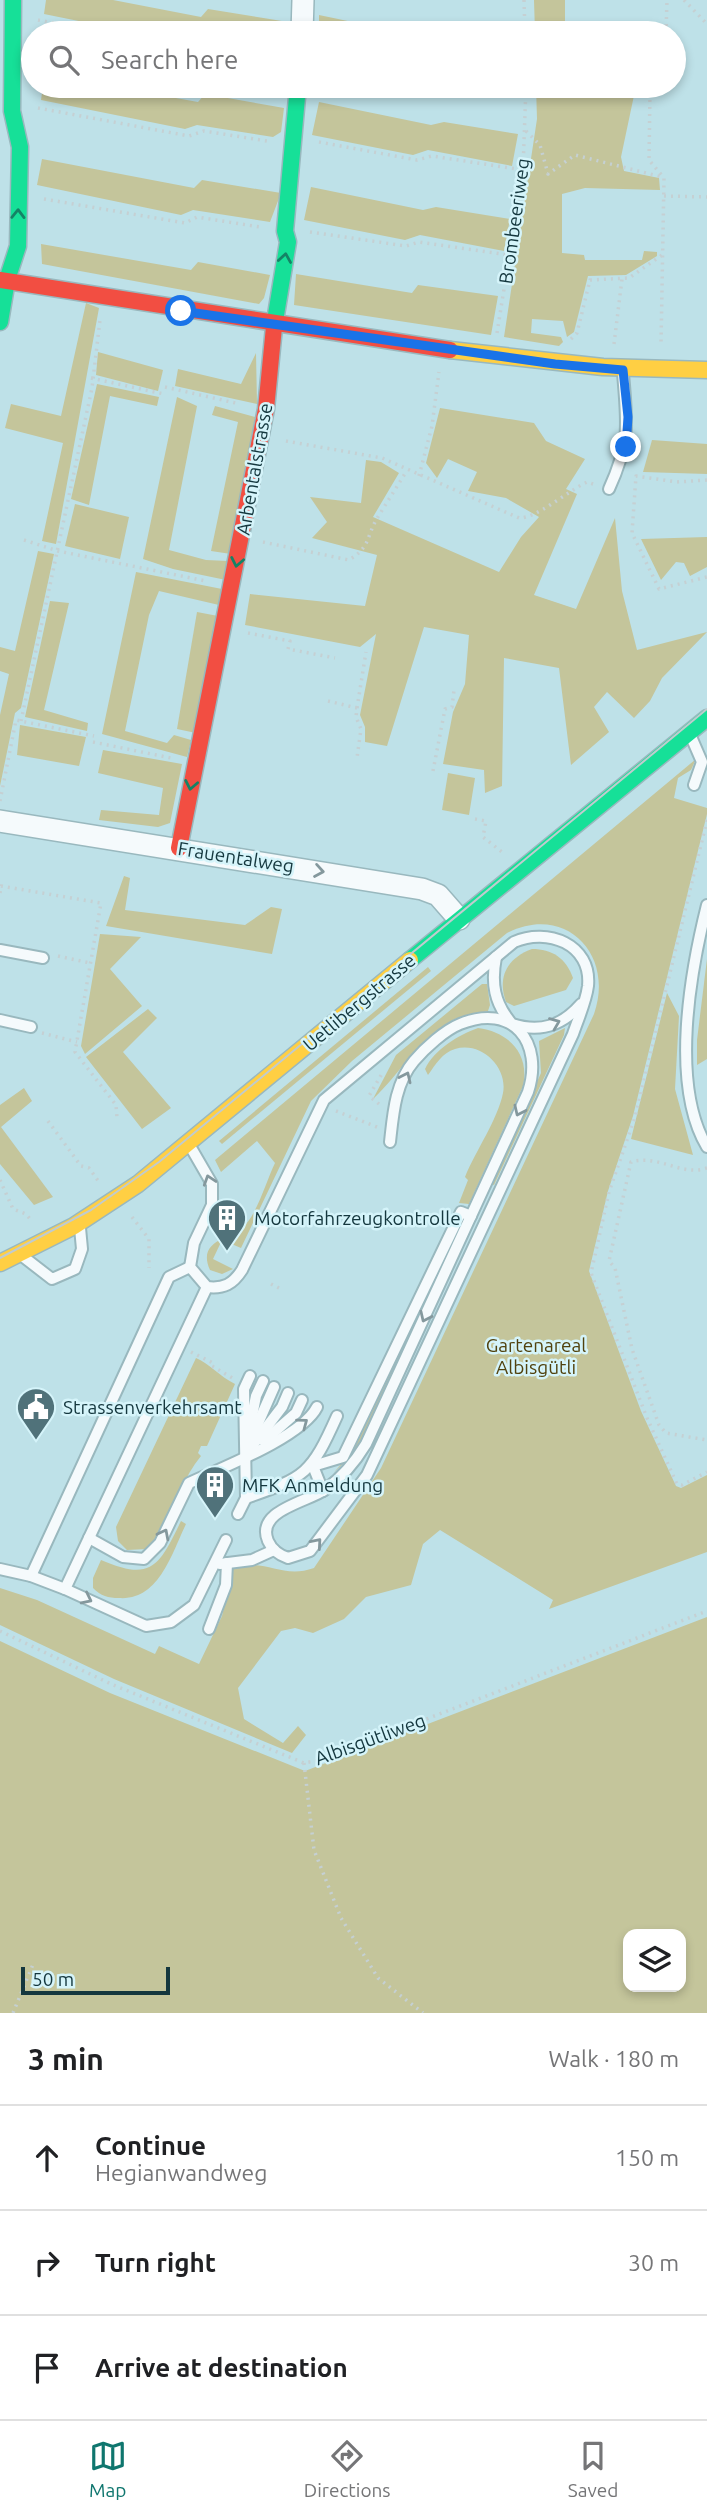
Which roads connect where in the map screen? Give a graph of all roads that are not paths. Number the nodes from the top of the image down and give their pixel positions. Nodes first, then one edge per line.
1 (13, 0) edge
2 (303, 0) edge
3 (302, 21) edge
4 (297, 98) edge
5 (12, 111) junction
6 (3, 146) dead end
7 (1, 245) edge
8 (3, 280) edge
9 (0, 321) edge
10 (274, 325) junction
11 (623, 370) junction
12 (707, 370) edge
13 (609, 489) road end
14 (707, 697) edge
15 (705, 717) edge
16 (688, 730) junction
17 (694, 785) dead end
18 (0, 821) edge
19 (179, 848) junction
20 (707, 905) edge
21 (459, 919) junction
22 (0, 950) edge
23 (496, 957) junction
24 (43, 958) road end
25 (583, 1002) junction
26 (0, 1020) edge
27 (512, 1024) junction
28 (31, 1027) road end
29 (391, 1137) road end
30 (188, 1144) junction
31 (707, 1147) edge
32 (471, 1216) junction
33 (80, 1222) junction
34 (20, 1254) junction
35 (0, 1263) edge
36 (190, 1267) junction
37 (207, 1287) junction
38 (250, 1376) dead end
39 (262, 1381) dead end
40 (274, 1387) dead end
41 (288, 1393) dead end
42 (302, 1400) dead end
43 (317, 1407) dead end
44 (337, 1416) dead end
45 (243, 1459) junction
46 (313, 1466) junction
47 (323, 1491) junction
48 (246, 1498) junction
49 (238, 1514) dead end
50 (89, 1538) junction
51 (226, 1540) dead end
52 (274, 1550) junction
53 (227, 1563) junction
54 (214, 1565) junction
55 (0, 1569) edge
56 (32, 1576) junction
57 (65, 1589) junction
58 (209, 1629) dead end

1 - 5 street
2 - 3 street
10 -> 4 street, Arbentalstrasse
5 - 6 street
8 -> 5 street
7 - 8 street
8 - 9 street
8 - 10 street
10 - 11 street
10 -> 19 street, Arbentalstrasse
11 - 12 street
11 - 13 lane
14 - 15 street, Uetlibergstrasse
15 - 16 street, Uetlibergstrasse
16 - 17 lane
16 - 21 street, Uetlibergstrasse
18 - 19 street, Frauentalweg
19 -> 21 street, Frauentalweg
20 - 31 lane
21 - 30 street, Uetlibergstrasse
22 - 24 lane
23 - 25 lane
23 - 27 lane
23 - 37 lane
27 -> 25 lane
52 -> 25 lane
26 - 28 lane
29 -> 27 lane
27 -> 32 lane
30 - 33 street, Uetlibergstrasse
36 -> 30 lane
32 - 46 lane
32 -> 47 lane
33 - 34 street, Uetlibergstrasse
33 - 34 lane
34 - 35 street, Uetlibergstrasse
36 - 37 lane
36 - 56 lane
37 - 50 lane
38 - 45 lane
39 - 45 lane
40 - 45 lane
41 - 45 lane
42 - 45 lane
45 -> 43 lane
44 - 46 lane
45 - 48 lane
50 -> 45 lane
46 - 47 lane
46 - 48 lane
47 - 52 lane
48 - 49 lane
50 - 57 lane
51 - 54 lane
52 - 53 lane
53 - 54 lane
53 - 58 lane
57 -> 54 lane
55 - 56 lane
56 - 57 lane

